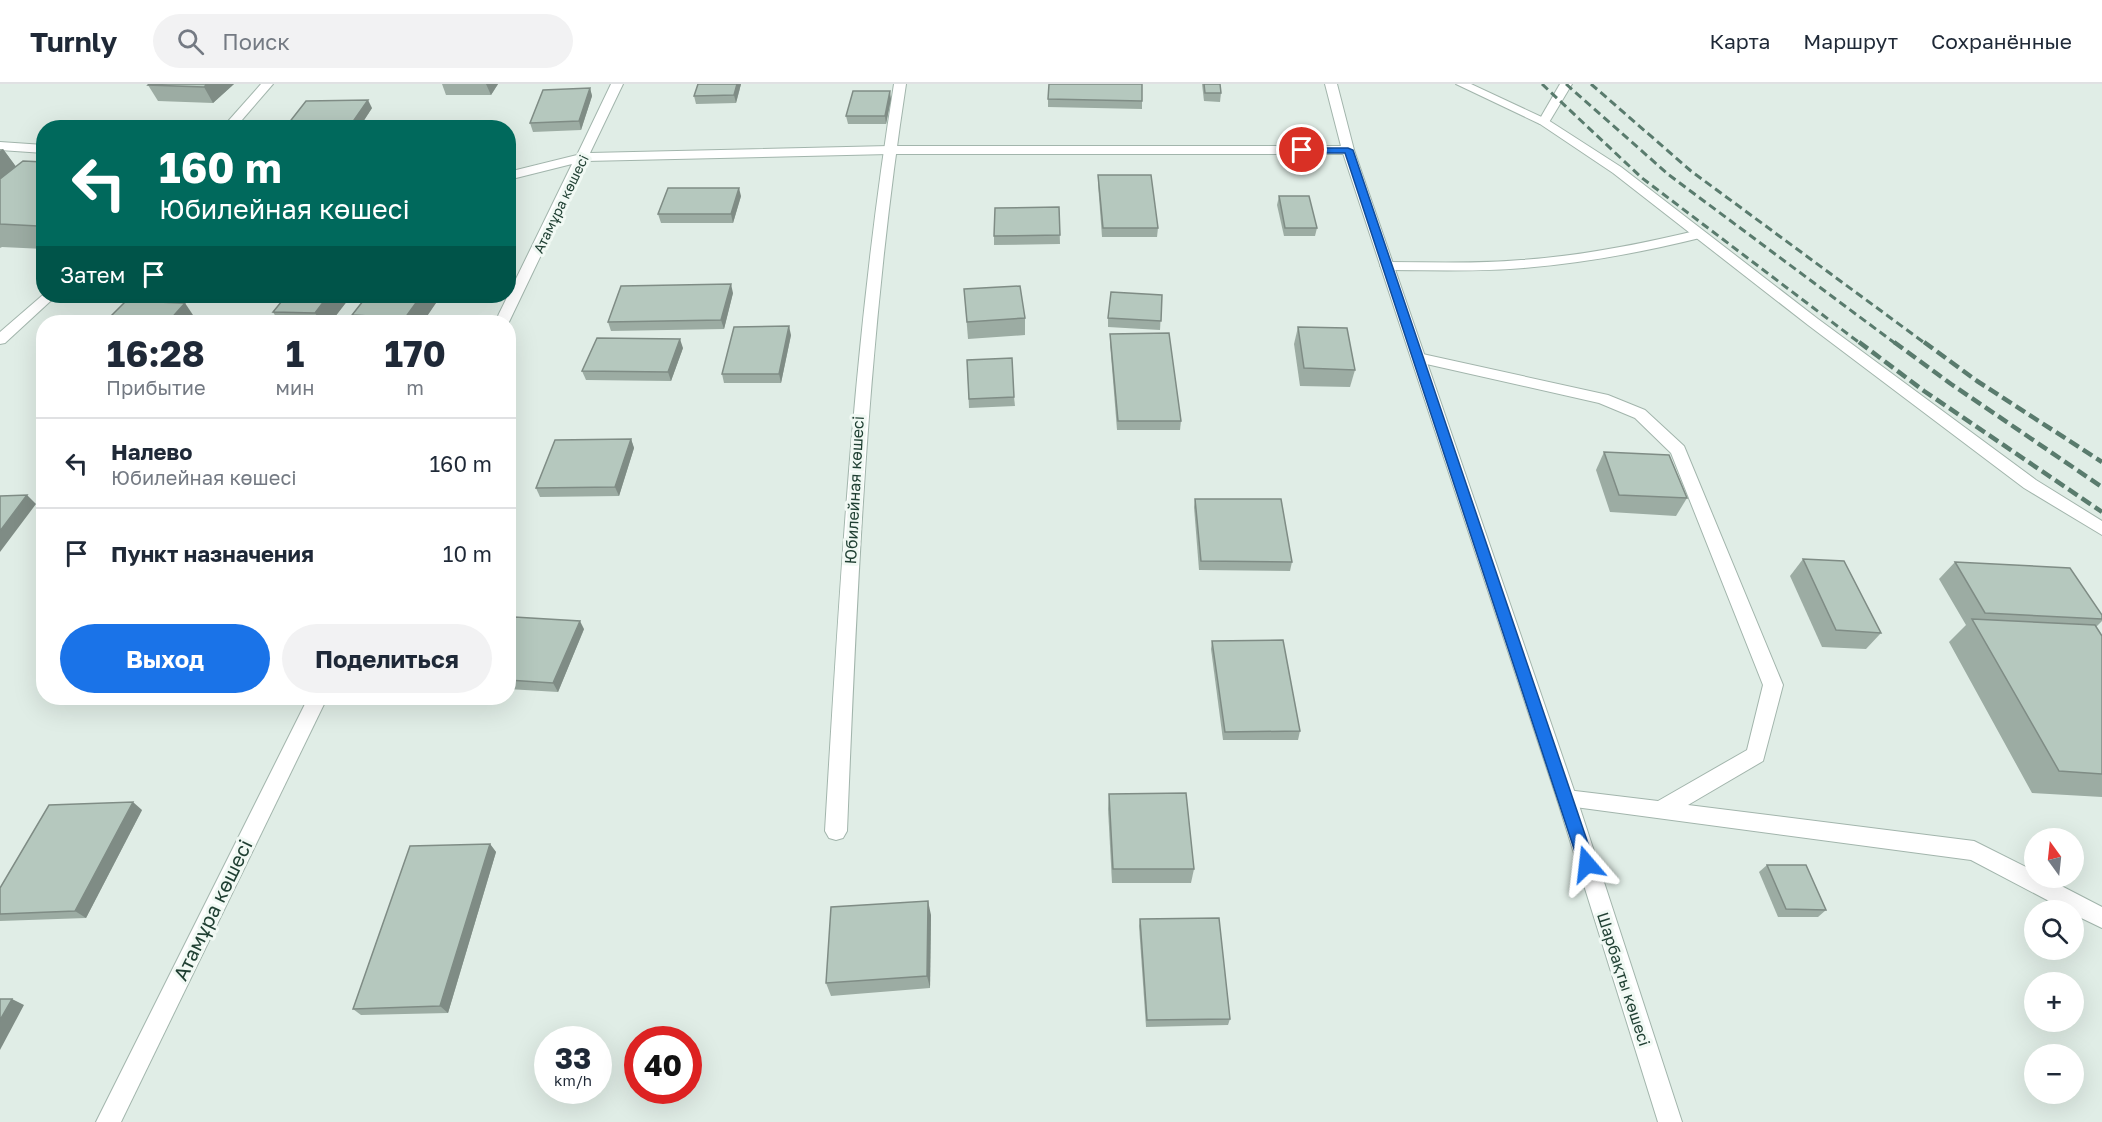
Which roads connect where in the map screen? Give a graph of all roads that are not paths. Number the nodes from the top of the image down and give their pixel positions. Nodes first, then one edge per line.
1 (267, 84) edge
2 (617, 84) edge
3 (900, 84) edge
4 (1331, 84) edge
5 (1462, 84) edge
6 (1566, 84) edge
7 (235, 120) edge
8 (1544, 122) junction
9 (0, 147) edge
10 (36, 149) edge
11 (889, 150) junction
12 (1348, 150) junction
13 (584, 157) junction
14 (516, 174) edge
15 (1699, 234) junction
16 (1387, 266) junction
17 (516, 294) edge
18 (41, 303) edge
19 (0, 340) edge
20 (1419, 358) junction
21 (2102, 529) edge
22 (314, 705) edge
23 (1567, 799) junction
24 (1660, 811) junction
25 (836, 831) dead end
26 (2102, 918) edge
27 (108, 1122) edge
28 (1670, 1122) edge

1 - 7 street
2 - 13 street, Атамұра көшесі
3 - 11 street, Юбилейная көшесі
4 - 12 street, Шарбақты көшесі
5 - 8 street
6 - 8 street
8 - 15 street
9 - 10 street
11 - 12 street
11 - 13 street
11 - 25 street, Юбилейная көшесі
12 - 16 street, Шарбақты көшесі
13 - 14 street
13 - 17 street, Атамұра көшесі
15 - 16 street
15 - 21 street
16 - 20 street, Шарбақты көшесі
18 - 19 street
20 - 23 street, Шарбақты көшесі
20 - 24 street
22 - 27 street, Атамұра көшесі
23 - 24 street
23 - 28 street, Шарбақты көшесі
24 - 26 street

